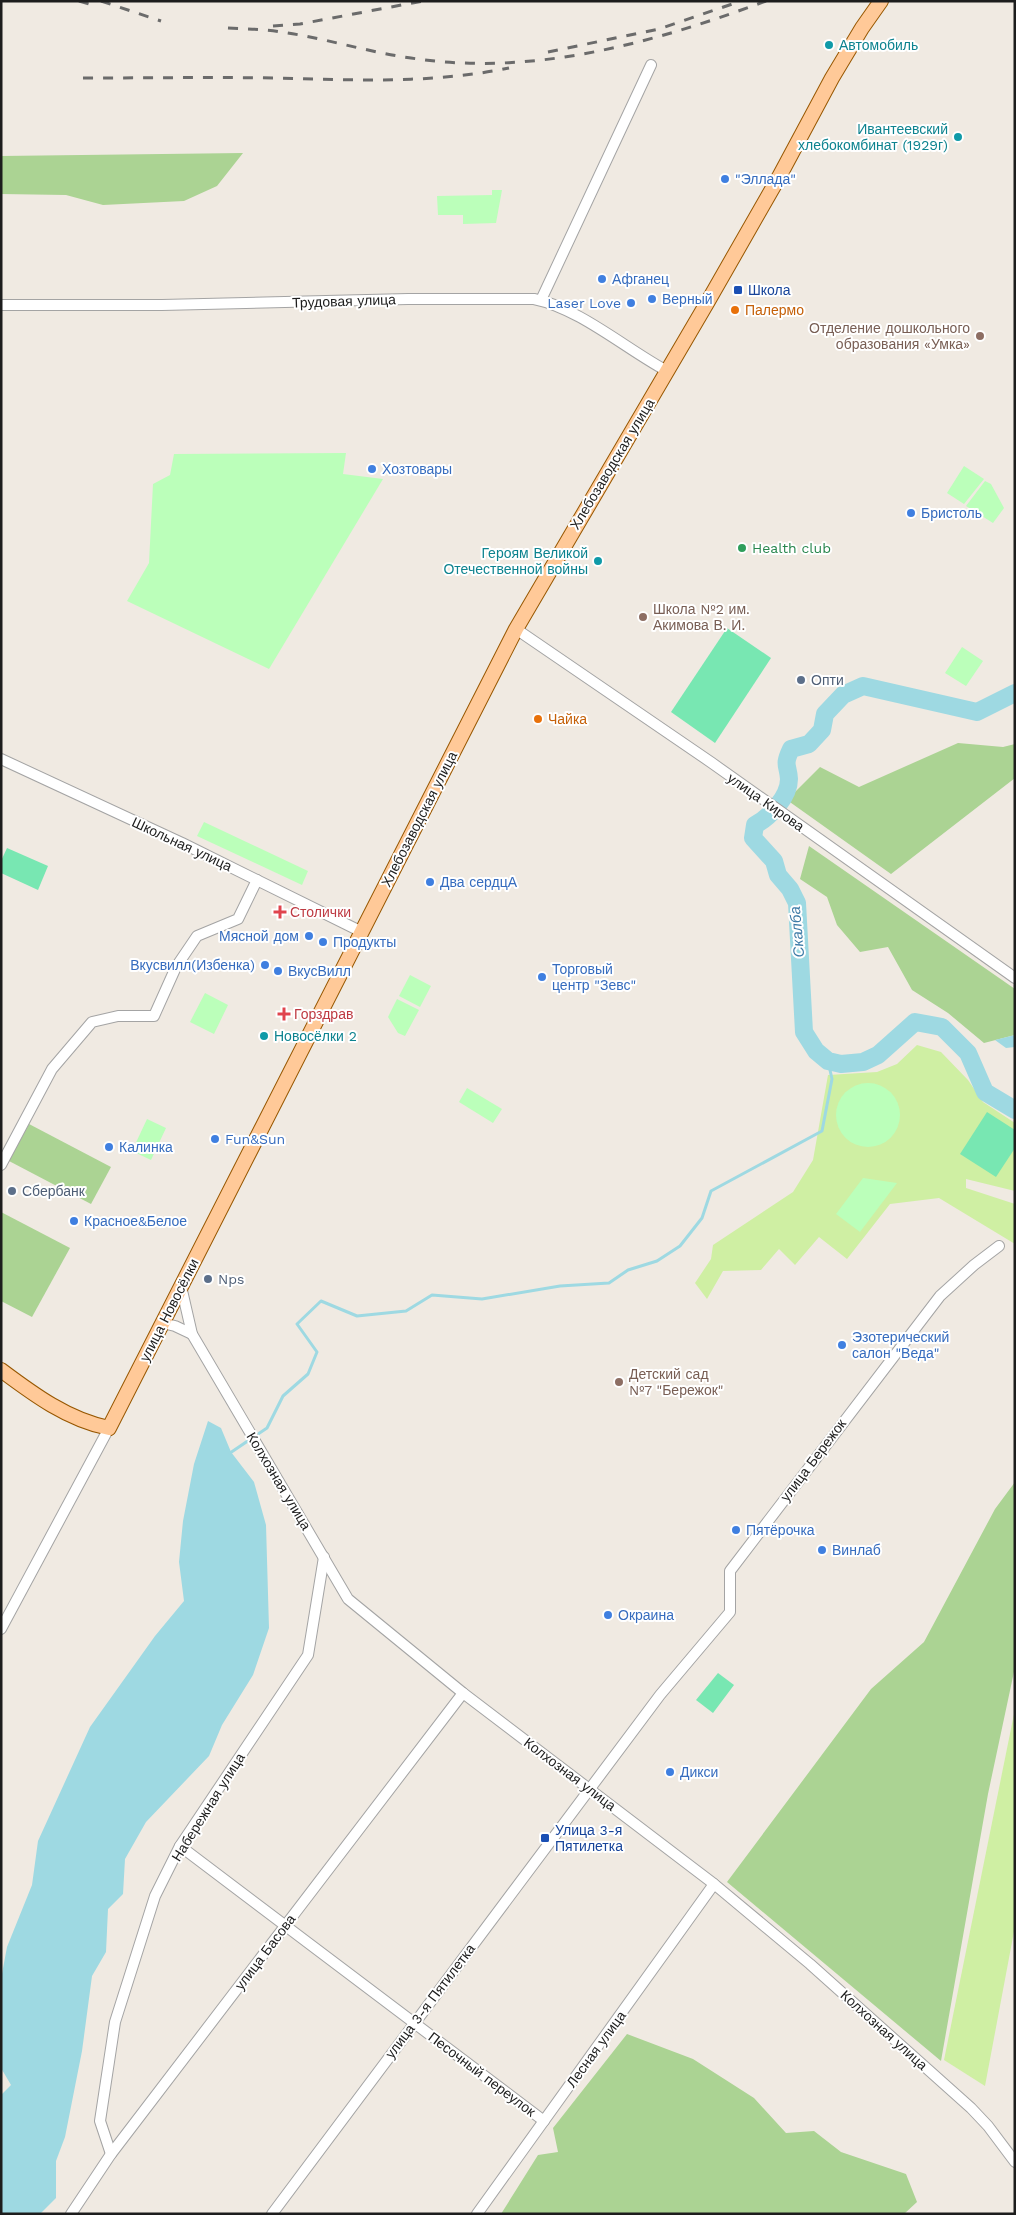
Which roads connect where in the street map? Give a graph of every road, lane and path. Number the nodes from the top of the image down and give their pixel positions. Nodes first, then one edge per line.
1 (881, 1) edge
2 (651, 65) dead end
3 (541, 300) junction
4 (1, 305) edge
5 (667, 371) junction
6 (516, 629) junction
7 (1, 759) edge
8 (256, 880) junction
9 (362, 932) junction
10 (1015, 978) edge
11 (333, 989) joint
12 (1, 1165) edge
13 (999, 1246) dead end
14 (181, 1286) junction
15 (162, 1323) junction
16 (192, 1334) junction
17 (1, 1370) edge
18 (109, 1428) junction
19 (324, 1557) junction
20 (1, 1629) edge
21 (463, 1693) junction
22 (590, 1789) junction
23 (180, 1846) junction
24 (714, 1884) junction
25 (285, 1926) junction
26 (414, 2022) junction
27 (544, 2121) junction
28 (111, 2154) junction
29 (1015, 2162) edge
30 (72, 2214) edge
31 (272, 2214) edge
32 (477, 2214) edge

1 - 5 main road, Хлебозаводская улица
2 - 3 street
3 - 4 street, Трудовая улица
3 - 5 street, Трудовая улица
5 - 6 main road, Хлебозаводская улица
6 - 9 main road, Хлебозаводская улица
6 - 10 street, улица Кирова
7 - 8 street, Школьная улица
8 - 9 street, Школьная улица
8 - 12 street
9 - 11 main road, Хлебозаводская улица
11 - 14 main road, улица Новосёлки
13 - 22 street, улица Бережок
14 - 15 main road, улица Новосёлки
14 - 16 street, Колхозная улица
15 - 16 street
15 - 18 main road, улица Новосёлки
16 - 19 street, Колхозная улица
17 - 18 main road
18 - 20 street, улица Новосёлки
19 - 21 street, Колхозная улица
19 - 23 street, Набережная улица
21 - 22 street, Колхозная улица
21 - 25 street, улица Басова
22 - 24 street, Колхозная улица
22 - 26 street, улица 3-я Пятилетка
23 - 25 street, Песочный переулок
23 - 28 street, Набережная улица
24 - 27 street, Лесная улица
24 - 29 street, Колхозная улица
25 - 26 street, Песочный переулок
25 - 28 street, улица Басова
26 - 27 street, Песочный переулок
26 - 31 street, улица 3-я Пятилетка
27 - 32 street, Лесная улица
28 - 30 street, улица Басова

